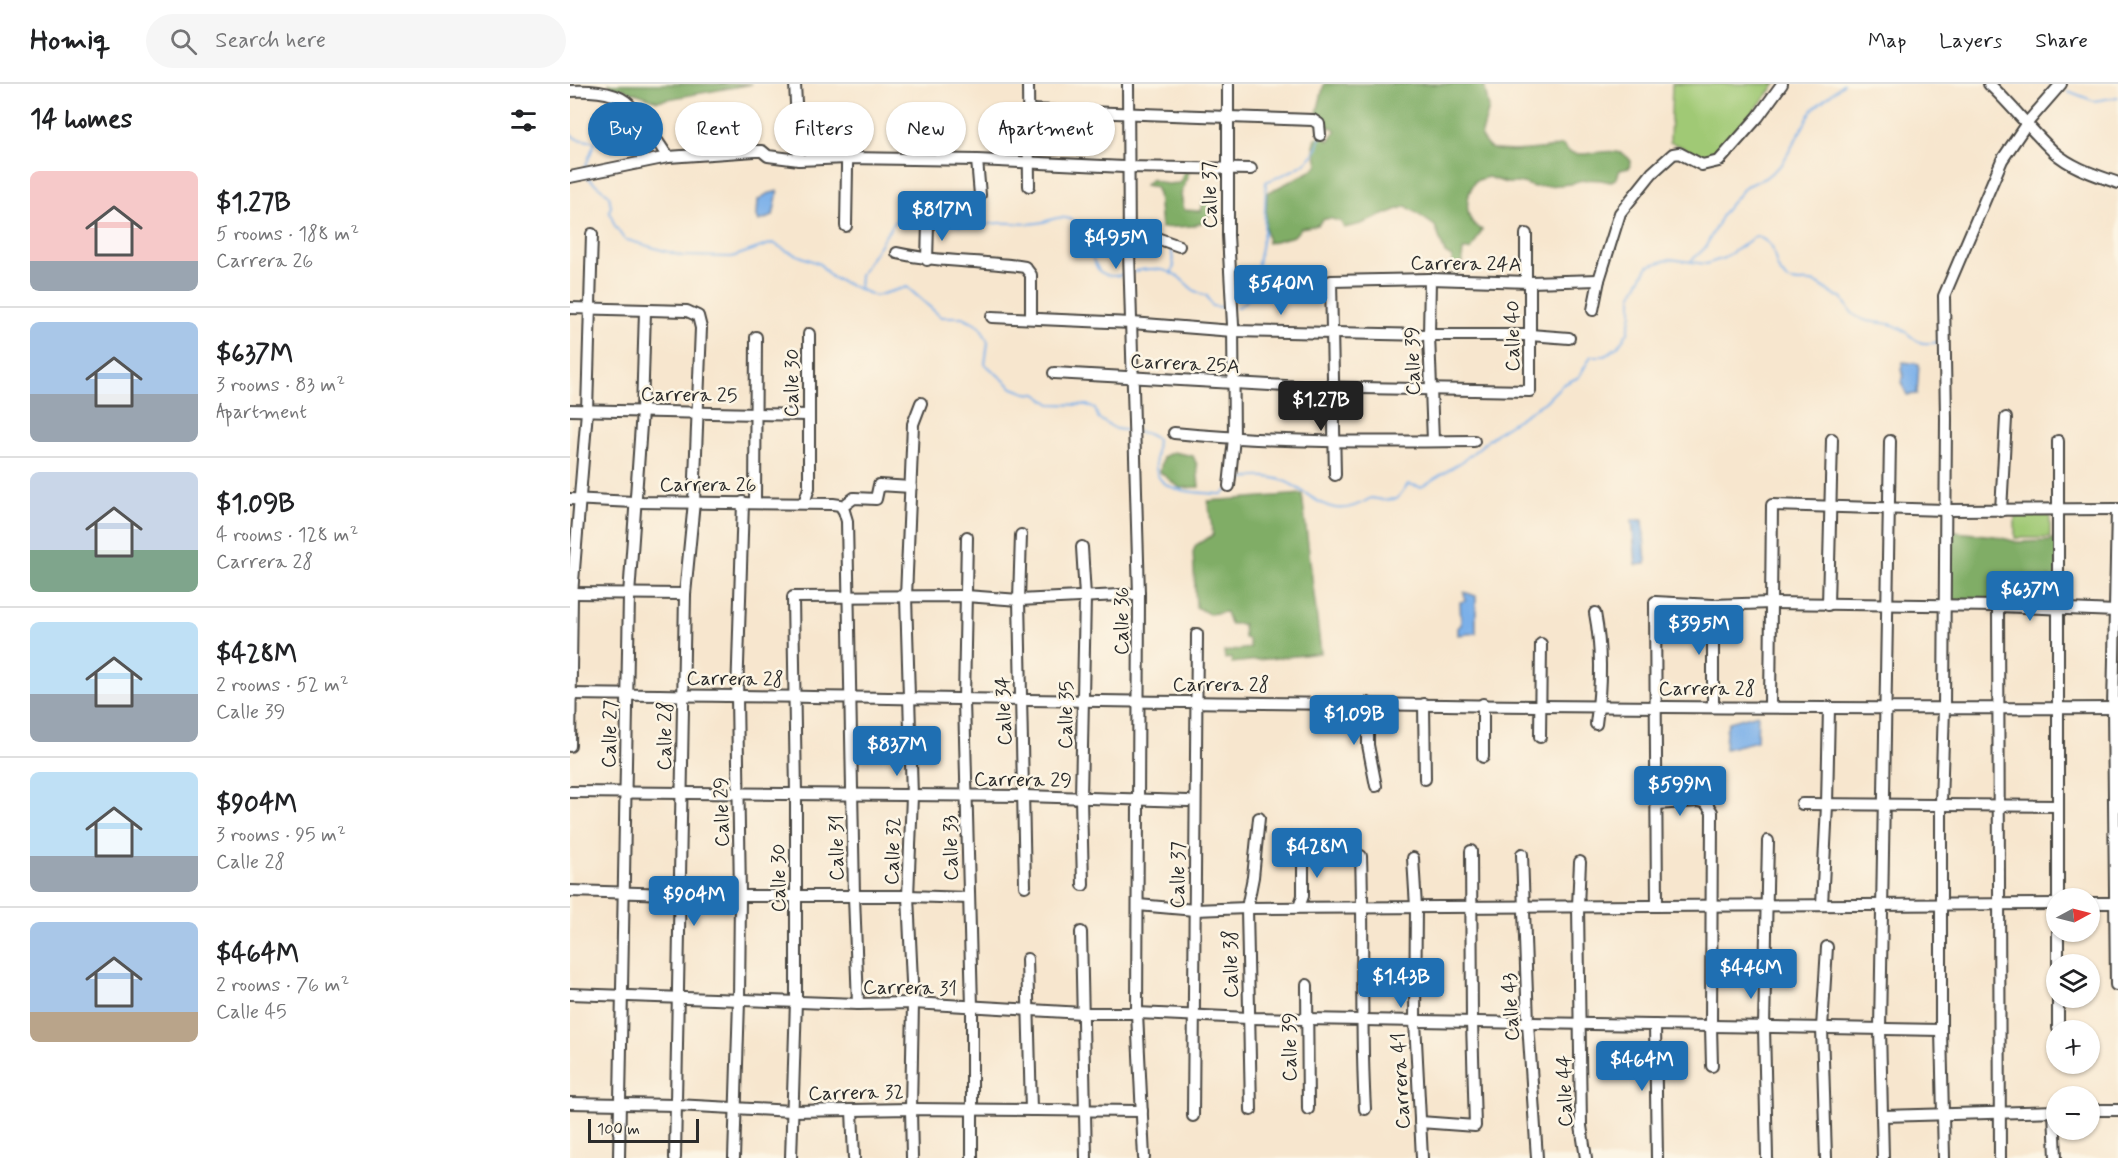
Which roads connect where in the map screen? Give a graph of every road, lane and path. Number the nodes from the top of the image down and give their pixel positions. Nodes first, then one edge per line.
1 (795, 84) edge
2 (1028, 84) edge
3 (1128, 84) edge
4 (1228, 84) edge
5 (1782, 84) edge
6 (1989, 84) edge
7 (2061, 84) edge
8 (570, 90) edge
9 (1028, 102) edge
10 (1115, 113) edge
11 (1129, 114) junction
12 (1227, 117) junction
13 (2027, 123) junction
14 (1320, 135) dead end
15 (1028, 156) edge
16 (668, 157) junction
17 (847, 158) junction
18 (799, 160) junction
19 (977, 160) junction
20 (1028, 161) junction
21 (1129, 167) junction
22 (1227, 169) junction
23 (1251, 169) dead end
24 (570, 177) edge
25 (2118, 183) edge
26 (1029, 186) dead end
27 (980, 195) dead end
28 (928, 224) dead end
29 (846, 226) dead end
30 (592, 234) dead end
31 (1526, 234) dead end
32 (1129, 236) junction
33 (1179, 246) dead end
34 (897, 254) dead end
35 (927, 260) junction
36 (1431, 279) junction
37 (1599, 280) junction
38 (1528, 282) junction
39 (570, 308) edge
40 (589, 309) junction
41 (1593, 310) dead end
42 (645, 312) junction
43 (992, 317) dead end
44 (1031, 318) junction
45 (1132, 323) junction
46 (1233, 328) junction
47 (1332, 332) junction
48 (809, 334) dead end
49 (1429, 335) junction
50 (1530, 335) junction
51 (756, 337) dead end
52 (1569, 338) dead end
53 (1054, 373) dead end
54 (1133, 379) junction
55 (1233, 384) junction
56 (1333, 388) junction
57 (1430, 388) junction
58 (1530, 391) joint
59 (921, 403) dead end
60 (570, 410) edge
61 (587, 411) junction
62 (642, 411) junction
63 (697, 413) junction
64 (756, 413) junction
65 (808, 415) junction
66 (2006, 418) dead end
67 (1174, 432) dead end
68 (1234, 438) junction
69 (1832, 439) dead end
70 (1433, 441) junction
71 (1474, 441) dead end
72 (1890, 441) dead end
73 (2058, 441) dead end
74 (1335, 442) junction
75 (1335, 476) dead end
76 (1229, 486) dead end
77 (911, 487) junction
78 (574, 499) edge
79 (634, 502) junction
80 (694, 502) junction
81 (742, 502) junction
82 (754, 502) junction
83 (804, 503) junction
84 (1830, 507) junction
85 (1890, 507) junction
86 (843, 509) junction
87 (2058, 509) junction
88 (2117, 509) edge
89 (1945, 510) junction
90 (2001, 511) junction
91 (1021, 535) dead end
92 (967, 537) dead end
93 (1082, 547) dead end
94 (571, 594) edge
95 (685, 594) junction
96 (1139, 594) junction
97 (629, 595) junction
98 (966, 596) junction
99 (1085, 596) junction
100 (848, 597) junction
101 (906, 597) junction
102 (1019, 600) junction
103 (1771, 603) junction
104 (1828, 604) junction
105 (1713, 605) junction
106 (1887, 606) junction
107 (1998, 606) junction
108 (1944, 607) junction
109 (2059, 608) junction
110 (2116, 611) junction
111 (1595, 613) dead end
112 (1197, 634) dead end
113 (1540, 644) dead end
114 (571, 694) edge
115 (628, 695) junction
116 (683, 695) junction
117 (737, 696) junction
118 (795, 697) junction
119 (850, 697) junction
120 (909, 698) junction
121 (964, 700) junction
122 (1020, 701) junction
123 (1083, 701) junction
124 (1139, 701) junction
125 (1196, 702) junction
126 (1368, 703) junction
127 (1424, 704) junction
128 (1483, 704) junction
129 (1540, 705) junction
130 (1599, 705) junction
131 (1656, 705) junction
132 (1713, 706) junction
133 (1770, 706) junction
134 (1829, 707) junction
135 (1886, 707) junction
136 (1944, 708) junction
137 (1998, 708) junction
138 (2058, 708) junction
139 (2116, 708) edge
140 (1596, 724) dead end
141 (1540, 737) dead end
142 (570, 746) edge
143 (1483, 758) dead end
144 (1425, 779) dead end
145 (1376, 786) dead end
146 (570, 792) edge
147 (624, 794) junction
148 (680, 794) junction
149 (738, 794) junction
150 (796, 795) junction
151 (853, 795) junction
152 (968, 795) junction
153 (912, 796) junction
154 (1024, 796) junction
155 (1081, 798) junction
156 (1139, 800) junction
157 (1188, 801) dead end
158 (1657, 804) junction
159 (1802, 804) dead end
160 (1941, 804) junction
161 (1827, 805) junction
162 (1884, 806) junction
163 (2058, 806) junction
164 (1999, 807) junction
165 (1259, 818) dead end
166 (1768, 841) dead end
167 (1303, 844) dead end
168 (1471, 851) dead end
169 (1522, 854) dead end
170 (1361, 856) dead end
171 (1413, 858) dead end
172 (1580, 862) dead end
173 (1083, 885) dead end
174 (1025, 886) dead end
175 (2058, 888) edge
176 (570, 891) edge
177 (623, 892) junction
178 (681, 894) junction
179 (740, 896) junction
180 (854, 896) junction
181 (908, 896) junction
182 (795, 897) junction
183 (969, 898) junction
184 (2100, 903) edge
185 (2117, 903) edge
186 (1881, 904) junction
187 (1941, 904) junction
188 (1999, 904) junction
189 (2046, 904) edge
190 (1138, 905) junction
191 (1712, 905) junction
192 (1767, 905) junction
193 (1822, 905) junction
194 (1471, 906) junction
195 (1524, 906) junction
196 (1578, 906) junction
197 (1657, 906) junction
198 (1299, 907) junction
199 (1363, 907) junction
200 (1416, 907) junction
201 (1247, 908) junction
202 (1195, 910) junction
203 (1081, 932) dead end
204 (1827, 947) dead end
205 (1027, 959) dead end
206 (1307, 985) dead end
207 (2116, 985) dead end
208 (570, 994) edge
209 (621, 996) junction
210 (678, 998) junction
211 (739, 1001) junction
212 (796, 1001) junction
213 (913, 1003) junction
214 (858, 1005) junction
215 (972, 1007) junction
216 (1028, 1010) junction
217 (1083, 1013) junction
218 (1137, 1013) junction
219 (1194, 1015) junction
220 (1249, 1018) junction
221 (1306, 1019) junction
222 (1363, 1020) junction
223 (1415, 1021) junction
224 (1472, 1022) junction
225 (1528, 1023) junction
226 (1581, 1024) junction
227 (1655, 1025) junction
228 (1711, 1026) junction
229 (1764, 1027) junction
230 (1822, 1028) junction
231 (1880, 1029) junction
232 (1941, 1030) junction
233 (1712, 1066) dead end
234 (570, 1104) edge
235 (621, 1105) junction
236 (676, 1105) junction
237 (1308, 1108) dead end
238 (735, 1109) junction
239 (911, 1109) junction
240 (972, 1109) junction
241 (1365, 1109) dead end
242 (852, 1110) junction
243 (1031, 1110) junction
244 (1085, 1110) junction
245 (1251, 1110) dead end
246 (2100, 1110) edge
247 (2118, 1110) edge
248 (792, 1111) junction
249 (1142, 1111) junction
250 (2046, 1111) edge
251 (2000, 1113) junction
252 (1944, 1114) junction
253 (1193, 1116) dead end
254 (1883, 1116) junction
255 (1420, 1122) junction
256 (2056, 1140) edge
257 (619, 1158) edge
258 (675, 1158) edge
259 (734, 1158) edge
260 (791, 1158) edge
261 (854, 1158) edge
262 (912, 1158) edge
263 (972, 1158) edge
264 (1086, 1158) edge
265 (1144, 1158) edge
266 (1422, 1158) edge
267 (1537, 1158) edge
268 (1586, 1158) edge
269 (1657, 1158) edge
270 (1767, 1158) edge
271 (1826, 1158) edge
272 (1883, 1158) edge
273 (1944, 1158) edge
274 (2000, 1158) edge
275 (2056, 1158) edge

1 - 18 street
2 - 9 street
3 - 11 street, Calle 36
4 - 12 street, Calle 37
5 - 37 street
6 - 13 street
7 - 13 street
8 - 16 street
10 - 11 street
11 - 12 street
11 - 21 street, Calle 36
12 - 14 street
12 - 22 street, Calle 37
13 - 25 street
13 - 89 street
15 - 20 street
16 - 18 street
16 - 24 street
17 - 18 street
17 - 19 street
17 - 29 street
19 - 20 street
19 - 27 street
20 - 21 street
20 - 26 street
21 - 22 street
21 - 32 street, Calle 36
22 - 23 street
22 - 46 street, Calle 37
28 - 35 street
30 - 40 street
31 - 38 street, Calle 40
32 - 33 street
32 - 45 street, Calle 36
34 - 35 street
35 - 44 street
36 - 38 street, Carrera 24A
36 - 47 street, Carrera 24A
36 - 49 street, Calle 39
37 - 38 street, Carrera 24A
37 - 41 street
38 - 50 street, Calle 40
39 - 40 street
40 - 42 street
40 - 61 street
42 - 62 street, Calle 27
42 - 63 street, Calle 28
43 - 44 street
44 - 45 street
45 - 46 street
45 - 54 street, Calle 36
46 - 47 street
46 - 55 street, Calle 37
47 - 49 street
47 - 56 street
48 - 65 street, Calle 30
49 - 50 street
49 - 57 street, Calle 39
50 - 52 street
50 - 58 street, Calle 40
51 - 64 street
53 - 54 street, Carrera 25A
54 - 55 street, Carrera 25A
54 - 96 street, Calle 36
55 - 56 street, Carrera 25A
55 - 68 street, Calle 37
56 - 57 street, Carrera 25A
56 - 74 street
57 - 58 street, Carrera 25A
57 - 70 street, Calle 39
59 - 77 street, Calle 32
60 - 61 street, Carrera 25
61 - 62 street, Carrera 25
61 - 78 street
62 - 63 street, Carrera 25
62 - 79 street, Calle 27
63 - 64 street, Carrera 25
63 - 80 street, Calle 28
64 - 65 street, Carrera 25
64 - 82 street
65 - 83 street, Calle 30
66 - 90 street
67 - 68 street
68 - 74 street
68 - 76 street, Calle 37
69 - 84 street
70 - 71 street
70 - 74 street
72 - 85 street
73 - 87 street
74 - 75 street
77 - 86 street
77 - 101 street, Calle 32
78 - 79 street, Carrera 26
78 - 94 street
79 - 80 street, Carrera 26
79 - 97 street, Calle 27
80 - 81 street, Carrera 26
80 - 95 street, Calle 28
81 - 82 street, Carrera 26
81 - 117 street, Calle 29
82 - 83 street, Carrera 26
83 - 86 street, Carrera 26
84 - 85 street
84 - 103 street
84 - 104 street
85 - 89 street
85 - 106 street
86 - 100 street, Calle 31
87 - 88 street
87 - 90 street
87 - 109 street
88 - 110 street
89 - 90 street
89 - 108 street
91 - 102 street, Calle 34
92 - 98 street, Calle 33
93 - 99 street, Calle 35
94 - 97 street
94 - 114 street
95 - 97 street
95 - 116 street, Calle 28
96 - 99 street
96 - 124 street, Calle 36
97 - 115 street, Calle 27
98 - 101 street
98 - 102 street
98 - 121 street, Calle 33
99 - 102 street
99 - 123 street, Calle 35
100 - 101 street
100 - 118 street, Calle 30
100 - 119 street, Calle 31
101 - 120 street, Calle 32
102 - 122 street, Calle 34
103 - 104 street
103 - 105 street
103 - 133 street
104 - 106 street
105 - 131 street
105 - 132 street
106 - 108 street
106 - 135 street
107 - 108 street
107 - 109 street
107 - 137 street
108 - 136 street
109 - 110 street
109 - 138 street
110 - 139 street
111 - 130 street
112 - 125 street, Calle 37
113 - 129 street
114 - 115 street, Carrera 28
114 - 142 street
115 - 116 street, Carrera 28
115 - 147 street, Calle 27
116 - 117 street, Carrera 28
116 - 148 street, Calle 28
117 - 118 street, Carrera 28
117 - 149 street, Calle 29
118 - 119 street, Carrera 28
118 - 150 street, Calle 30
119 - 120 street, Carrera 28
119 - 151 street, Calle 31
120 - 121 street, Carrera 28
120 - 153 street, Calle 32
121 - 122 street, Carrera 28
121 - 152 street, Calle 33
122 - 123 street, Carrera 28
122 - 154 street, Calle 34
123 - 124 street, Carrera 28
123 - 155 street, Calle 35
124 - 125 street, Carrera 28
124 - 156 street, Calle 36
125 - 126 street, Carrera 28
125 - 202 street, Calle 37
126 - 127 street, Carrera 28
126 - 145 street
127 - 128 street, Carrera 28
127 - 144 street
128 - 129 street, Carrera 28
128 - 143 street
129 - 130 street, Carrera 28
129 - 141 street
130 - 131 street, Carrera 28
130 - 140 street
131 - 132 street, Carrera 28
131 - 158 street
132 - 133 street, Carrera 28
133 - 134 street, Carrera 28
134 - 135 street, Carrera 28
134 - 161 street
135 - 136 street, Carrera 28
135 - 162 street
136 - 137 street, Carrera 28
136 - 160 street
137 - 138 street, Carrera 28
137 - 164 street
138 - 139 street, Carrera 28
138 - 163 street
139 - 185 street
146 - 147 street, Carrera 29
147 - 148 street, Carrera 29
147 - 177 street, Calle 27
148 - 149 street, Carrera 29
148 - 178 street, Calle 28
149 - 150 street, Carrera 29
149 - 179 street, Calle 29
150 - 151 street, Carrera 29
150 - 182 street, Calle 30
151 - 153 street, Carrera 29
151 - 180 street, Calle 31
152 - 153 street, Carrera 29
152 - 154 street, Carrera 29
152 - 183 street, Calle 33
153 - 181 street, Calle 32
154 - 155 street, Carrera 29
154 - 174 street, Calle 34
155 - 156 street, Carrera 29
155 - 173 street, Calle 35
156 - 157 street, Carrera 29
156 - 190 street, Calle 36
158 - 191 street
158 - 197 street
159 - 161 street
160 - 162 street
160 - 164 street
160 - 187 street
161 - 162 street
161 - 193 street
162 - 186 street
163 - 164 street
163 - 175 street
164 - 188 street
165 - 201 street, Calle 38
166 - 192 street
167 - 198 street
168 - 194 street
169 - 195 street, Calle 43
170 - 199 street
171 - 200 street, Carrera 41
172 - 196 street, Calle 44
176 - 177 street
177 - 178 street
177 - 209 street, Calle 27
178 - 179 street
178 - 210 street, Calle 28
179 - 182 street
179 - 211 street, Calle 29
180 - 181 street
180 - 182 street
180 - 214 street, Calle 31
181 - 183 street
181 - 213 street, Calle 32
182 - 212 street, Calle 30
183 - 215 street, Calle 33
184 - 185 street
185 - 207 street
186 - 187 street
186 - 193 street
186 - 231 street
187 - 188 street
187 - 232 street
188 - 189 street
188 - 251 street
190 - 202 street
190 - 218 street, Calle 36
191 - 192 street
191 - 197 street
191 - 228 street
192 - 193 street
192 - 229 street
194 - 195 street
194 - 200 street
194 - 224 street
195 - 196 street
195 - 225 street, Calle 43
196 - 197 street
196 - 226 street, Calle 44
198 - 199 street
198 - 201 street
199 - 200 street
199 - 222 street
200 - 223 street, Carrera 41
201 - 202 street
201 - 220 street, Calle 38
202 - 219 street, Calle 37
203 - 217 street
204 - 230 street
205 - 216 street
206 - 221 street, Calle 39
208 - 209 street, Carrera 31
209 - 210 street, Carrera 31
209 - 235 street, Calle 27
210 - 211 street, Carrera 31
210 - 236 street, Calle 28
211 - 212 street, Carrera 31
211 - 238 street, Calle 29
212 - 214 street, Carrera 31
212 - 248 street, Calle 30
213 - 214 street, Carrera 31
213 - 215 street, Carrera 31
213 - 239 street, Calle 32
215 - 216 street, Carrera 31
215 - 240 street, Calle 33
216 - 217 street, Carrera 31
216 - 243 street
217 - 218 street, Carrera 31
217 - 244 street
218 - 219 street, Carrera 31
218 - 249 street, Calle 36
219 - 220 street, Carrera 31
219 - 253 street, Calle 37
220 - 221 street, Carrera 31
220 - 245 street, Calle 38
221 - 222 street, Carrera 31
221 - 237 street, Calle 39
222 - 223 street, Carrera 31
222 - 241 street
223 - 224 street, Carrera 31
223 - 255 street, Carrera 41
224 - 225 street, Carrera 31
224 - 255 street
225 - 226 street, Carrera 31
225 - 267 street, Calle 43
226 - 227 street, Carrera 31
226 - 268 street, Calle 44
227 - 228 street, Carrera 31
227 - 269 street
228 - 229 street, Carrera 31
228 - 233 street
229 - 230 street, Carrera 31
229 - 270 street
230 - 231 street, Carrera 31
230 - 271 street
231 - 232 street, Carrera 31
231 - 254 street
232 - 252 street
234 - 235 street, Carrera 32
235 - 236 street, Carrera 32
235 - 257 street, Calle 27
236 - 238 street, Carrera 32
236 - 258 street, Calle 28
238 - 248 street, Carrera 32
238 - 259 street, Calle 29
239 - 240 street, Carrera 32
239 - 242 street, Carrera 32
239 - 262 street, Calle 32
240 - 243 street, Carrera 32
240 - 263 street, Calle 33
242 - 248 street, Carrera 32
242 - 261 street
243 - 244 street, Carrera 32
244 - 249 street, Carrera 32
244 - 264 street
246 - 247 street
248 - 260 street, Calle 30
249 - 265 street, Calle 36
250 - 251 street
251 - 252 street
251 - 274 street
252 - 254 street
252 - 273 street
254 - 272 street
255 - 266 street, Carrera 41
256 - 275 street

